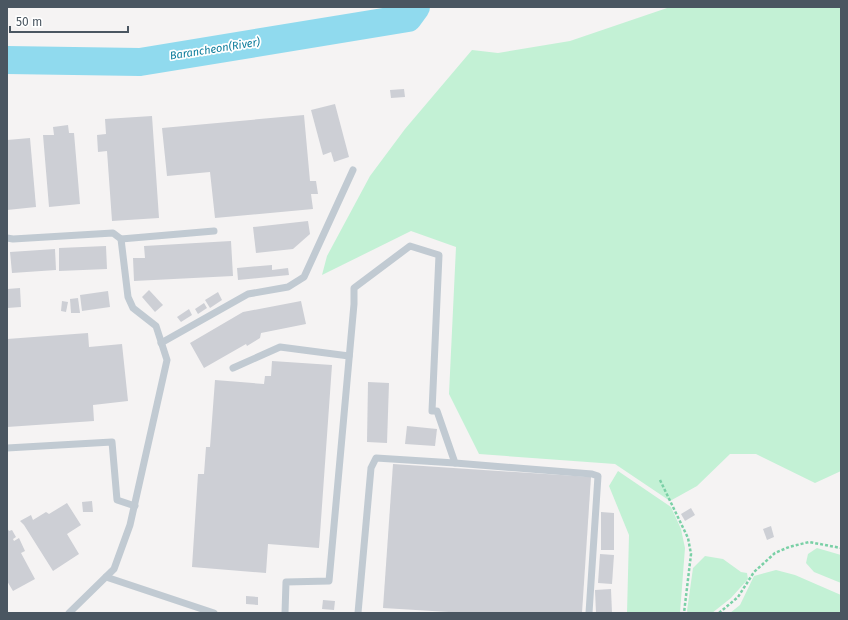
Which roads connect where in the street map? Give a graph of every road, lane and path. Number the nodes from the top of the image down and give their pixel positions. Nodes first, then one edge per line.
1 (353, 170) dead end
2 (214, 231) dead end
3 (7, 238) edge
4 (121, 239) junction
5 (161, 343) junction
6 (349, 356) junction
7 (233, 368) dead end
8 (7, 448) edge
9 (455, 463) junction
10 (660, 480) dead end
11 (135, 506) junction
12 (841, 548) edge
13 (106, 577) junction
14 (69, 613) edge
15 (214, 613) edge
16 (285, 613) edge
17 (358, 613) edge
18 (589, 613) edge
19 (684, 613) edge
20 (719, 613) edge

1 - 5 lane
2 - 4 lane
3 - 4 lane
4 - 5 lane
5 - 11 lane
6 - 7 lane
6 - 9 lane
6 - 16 lane
8 - 11 lane
9 - 17 lane
9 - 18 lane
10 - 19 path
11 - 13 lane
12 - 20 path
13 - 14 lane
13 - 15 lane

